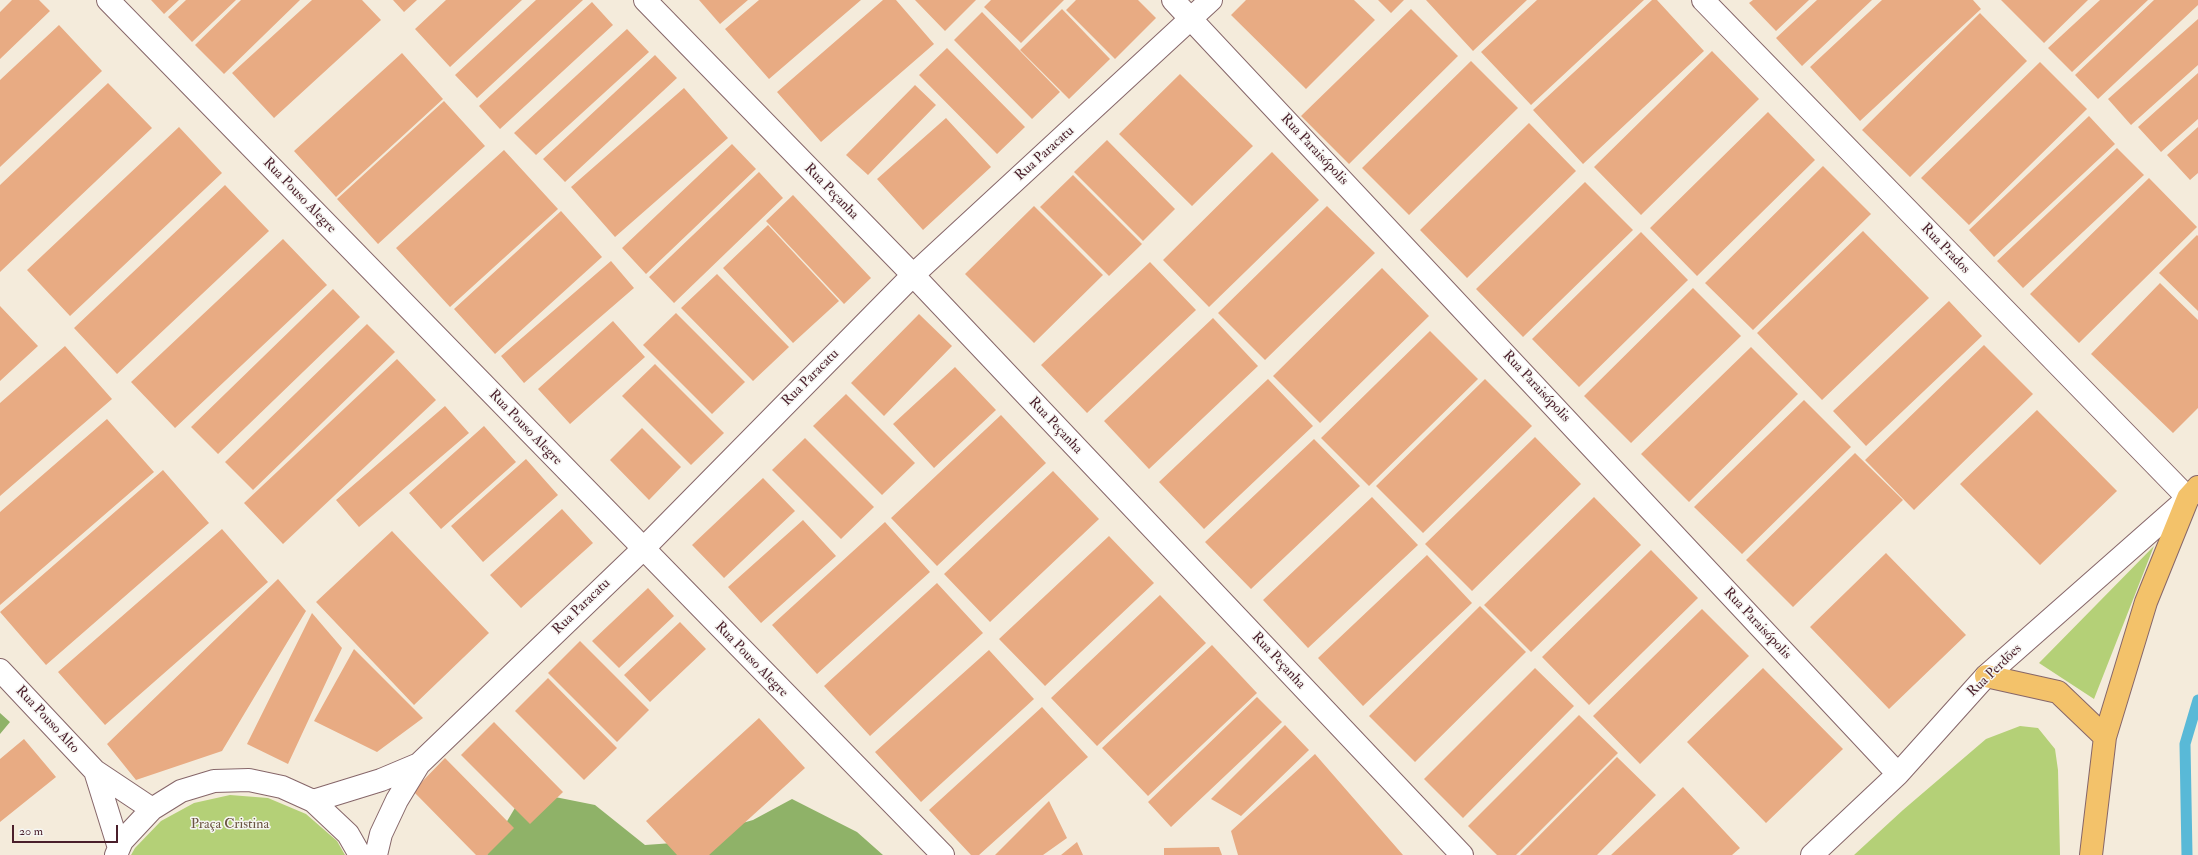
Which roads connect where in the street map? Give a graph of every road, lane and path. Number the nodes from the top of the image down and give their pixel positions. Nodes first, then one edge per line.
1 (108, 0) edge
2 (646, 0) edge
3 (1173, 0) edge
4 (1211, 0) edge
5 (1703, 0) edge
6 (1192, 19) junction
7 (912, 276) junction
8 (2195, 495) edge
9 (643, 549) junction
10 (0, 670) edge
11 (1986, 676) junction
12 (2105, 737) junction
13 (419, 764) junction
14 (95, 771) junction
15 (1898, 774) junction
16 (313, 801) junction
17 (152, 809) junction
18 (118, 852) edge
19 (360, 855) edge
20 (376, 855) edge
21 (943, 855) edge
22 (1462, 855) edge
23 (1812, 855) edge
24 (2091, 855) edge

1 - 9 street, Rua Pouso Alegre
2 - 7 street, Rua Peçanha
3 - 6 street, Rua Paraisópolis
4 - 6 street, Rua Paracatu
5 - 8 street, Rua Prados
6 - 7 street, Rua Paracatu
6 - 15 street, Rua Paraisópolis
7 - 9 street, Rua Paracatu
7 - 22 street, Rua Peçanha
8 - 11 street, Rua Perdões
8 - 12 main road
9 - 13 street, Rua Paracatu
9 - 21 street, Rua Pouso Alegre
10 - 14 street, Rua Pouso Alto
11 - 12 main road
11 - 15 street, Rua Perdões
12 - 24 main road
13 - 16 street, Rua Paracatu
13 - 20 street, Rua Paracatu
14 - 17 street, Rua Pouso Alto
14 - 18 street, Rua Pouso Alto
15 - 23 street, Rua Perdões
16 - 17 street
16 - 19 street
17 - 18 street

